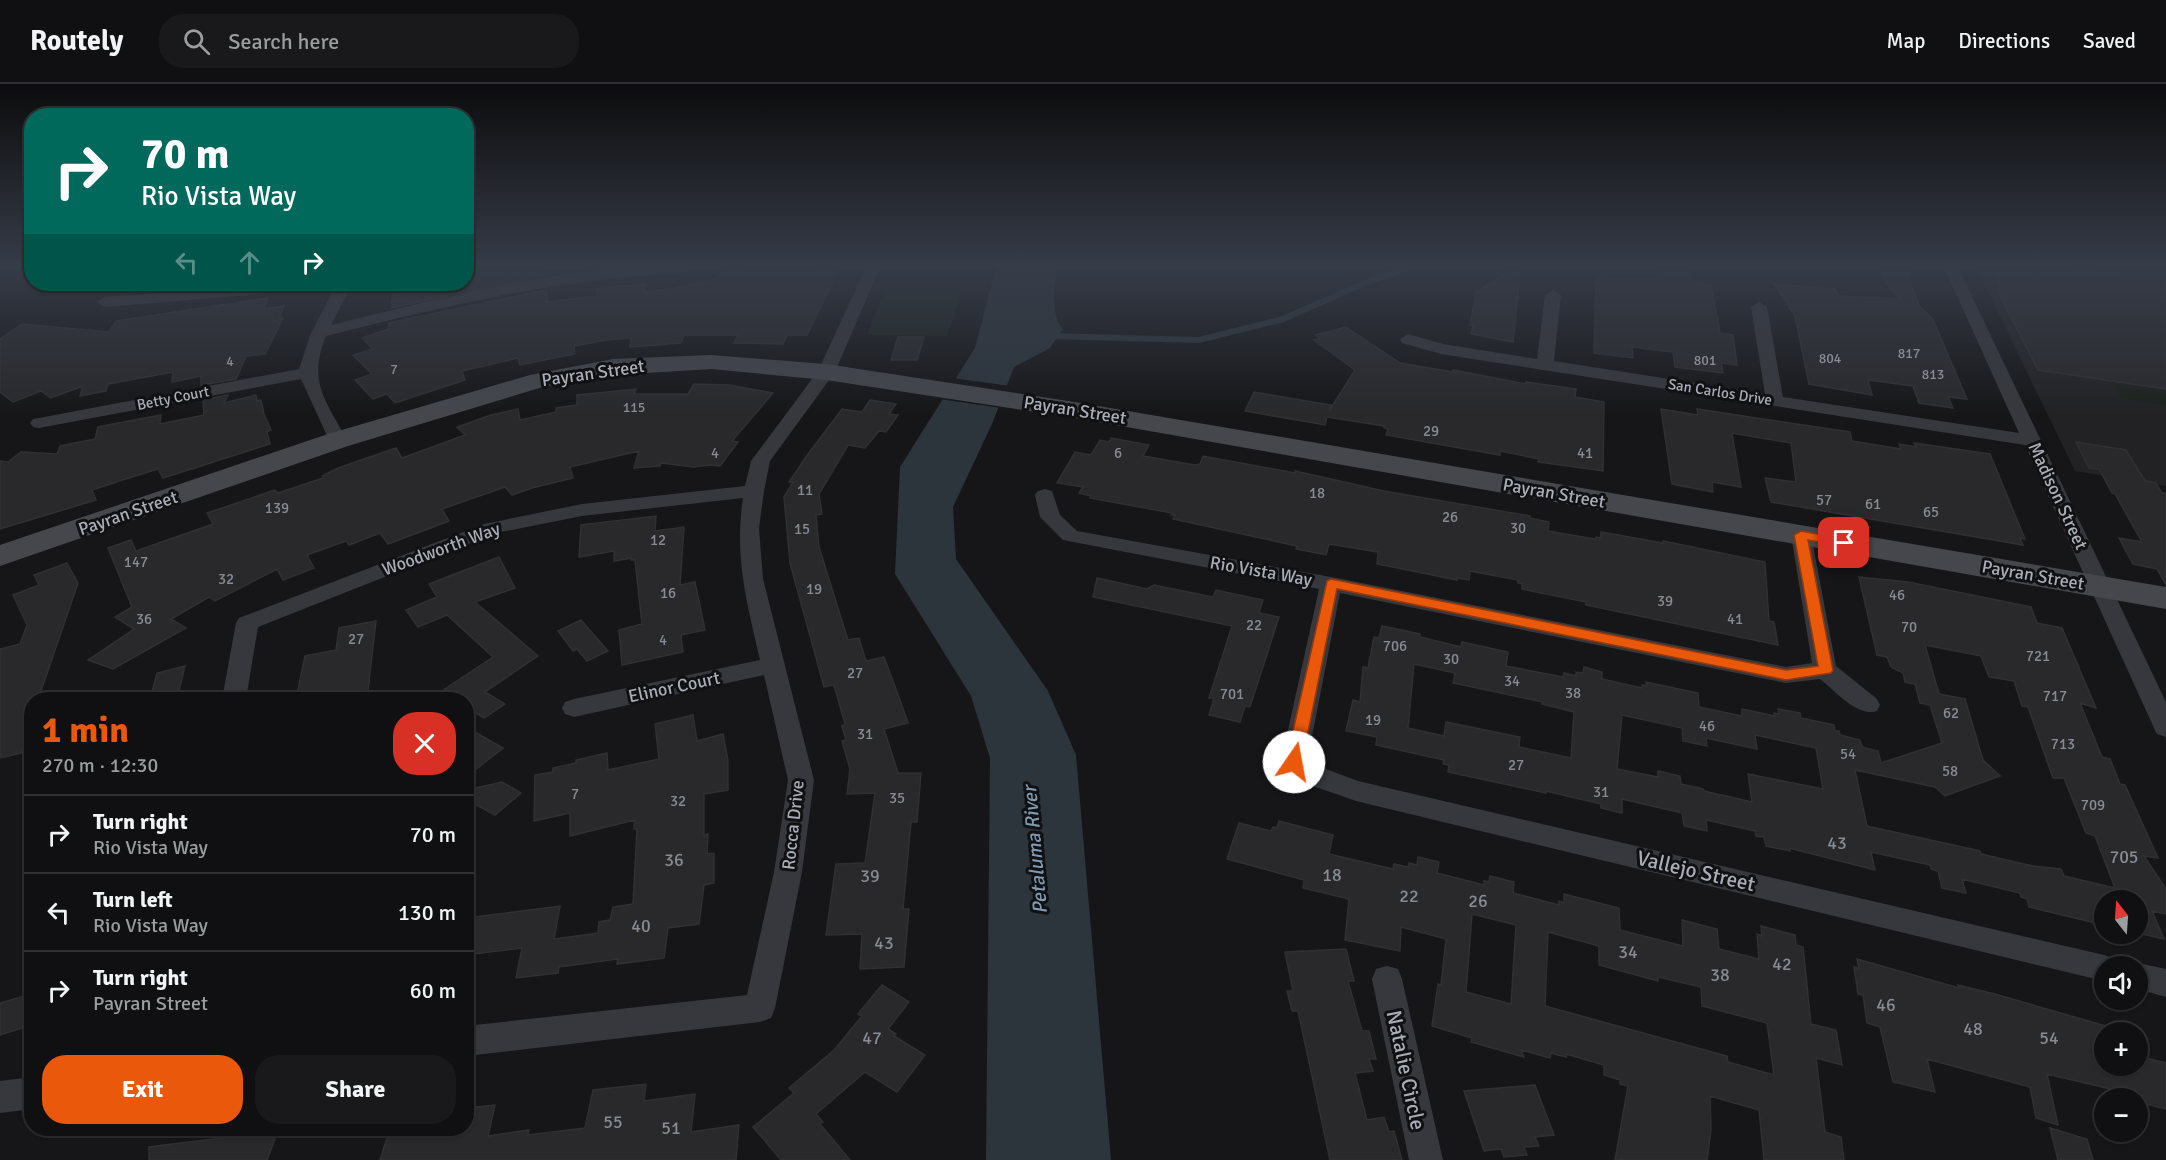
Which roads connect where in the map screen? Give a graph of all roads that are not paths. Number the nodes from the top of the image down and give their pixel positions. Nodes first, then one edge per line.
1 (328, 315) edge
2 (391, 315) edge
3 (851, 315) edge
4 (1551, 315) edge
5 (1760, 315) edge
6 (1973, 315) edge
7 (319, 333) junction
8 (1408, 339) dead end
9 (1545, 365) junction
10 (826, 372) junction
11 (307, 373) junction
12 (1774, 401) junction
13 (39, 423) dead end
14 (338, 440) junction
15 (2032, 441) junction
16 (754, 491) junction
17 (1045, 495) dead end
18 (1801, 535) junction
19 (0, 556) edge
20 (1331, 584) junction
21 (2100, 586) junction
22 (2166, 598) edge
23 (773, 665) junction
24 (1826, 670) junction
25 (235, 692) edge
26 (1868, 705) dead end
27 (574, 708) dead end
28 (2166, 728) edge
29 (2094, 966) edge
30 (2148, 978) edge
31 (1386, 979) dead end
32 (2166, 983) edge
33 (474, 1040) edge
34 (24, 1094) edge
35 (0, 1097) edge
36 (1426, 1160) edge

1 - 7 street
2 - 7 street
3 - 10 street, Rocca Drive
4 - 9 street
5 - 12 street
6 - 15 street, Madison Street
7 - 11 street
8 - 9 street, San Carlos Drive
9 - 12 street, San Carlos Drive
10 - 14 main road, Payran Street
10 - 16 street, Rocca Drive
10 - 18 main road, Payran Street
11 - 13 street, Betty Court
11 - 14 street
12 - 15 street, San Carlos Drive
14 - 19 main road, Payran Street
15 - 21 street, Madison Street
16 - 23 street, Rocca Drive
16 - 25 street, Woodworth Way
17 - 20 street, Rio Vista Way
18 - 21 main road, Payran Street
18 - 24 street
20 - 24 street, Rio Vista Way
20 - 29 street, Vallejo Street
21 - 22 main road, Payran Street
21 - 28 street, Madison Street
23 - 27 street, Elinor Court
23 - 33 street, Rocca Drive
24 - 26 street
30 - 32 street
31 - 36 street, Natalie Circle
34 - 35 street

